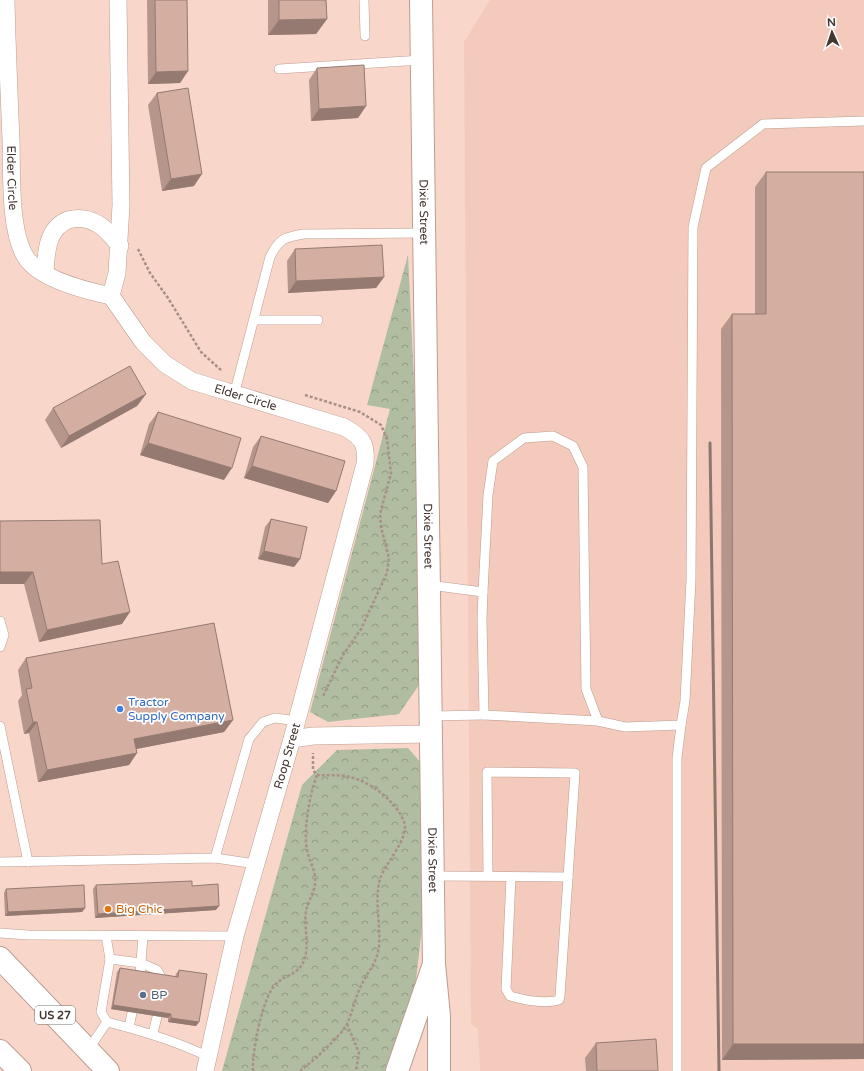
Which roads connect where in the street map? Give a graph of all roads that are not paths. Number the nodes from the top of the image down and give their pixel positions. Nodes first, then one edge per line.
1 (6, 0) edge
2 (118, 0) edge
3 (364, 0) edge
4 (422, 0) edge
5 (365, 36) dead end
6 (422, 60) junction
7 (278, 69) dead end
8 (864, 121) edge
9 (424, 233) junction
10 (120, 246) junction
11 (45, 273) junction
12 (111, 296) junction
13 (254, 320) junction
14 (318, 320) dead end
15 (234, 395) junction
16 (363, 441) joint
17 (429, 586) junction
18 (483, 592) junction
19 (0, 621) edge
20 (0, 647) edge
21 (484, 715) junction
22 (297, 721) junction
23 (598, 721) junction
24 (431, 725) junction
25 (681, 725) junction
26 (0, 726) edge
27 (292, 739) junction
28 (215, 858) junction
29 (0, 862) edge
30 (28, 862) junction
31 (256, 864) junction
32 (433, 876) junction
33 (488, 876) junction
34 (511, 877) junction
35 (568, 877) junction
36 (0, 933) edge
37 (106, 936) junction
38 (144, 936) junction
39 (235, 936) junction
40 (0, 958) edge
41 (110, 959) junction
42 (141, 963) junction
43 (434, 964) junction
44 (140, 976) edge
45 (162, 979) edge
46 (132, 1013) edge
47 (157, 1017) edge
48 (107, 1022) junction
49 (129, 1027) junction
50 (153, 1033) junction
51 (88, 1050) junction
52 (0, 1051) edge
53 (207, 1064) edge
54 (20, 1071) edge
55 (108, 1071) edge
56 (397, 1071) edge
57 (439, 1071) edge
58 (677, 1071) edge

1 - 11 street, Elder Circle
2 - 10 street
3 - 5 lane
4 - 6 street, Dixie Street
6 - 7 lane
6 - 9 street, Dixie Street
8 - 25 lane
9 - 13 lane
9 - 17 street, Dixie Street
10 - 11 street
10 - 12 street
11 - 12 street, Elder Circle
12 - 15 street, Elder Circle
13 - 14 lane
13 - 15 lane
15 - 16 street, Elder Circle
16 - 22 street, Roop Street
17 - 18 lane
17 - 24 street, Dixie Street
18 - 21 lane
18 - 23 lane
19 - 20 lane
21 - 23 lane
21 - 24 lane
22 - 27 street, Roop Street
22 - 28 lane
23 - 25 lane
24 - 27 street
24 - 32 street, Dixie Street
25 - 58 lane
26 - 30 lane
27 - 31 street, Roop Street
28 - 30 lane
28 - 31 lane
29 - 30 lane
31 - 39 street, Roop Street
32 - 33 lane
32 - 43 street, Dixie Street
33 - 34 lane
33 - 35 lane
34 - 35 lane
34 - 35 lane
36 - 37 lane
37 - 38 lane
37 - 41 lane
38 - 39 lane
38 - 42 lane
39 - 53 street, Roop Street
40 - 51 street, US 27
41 - 42 lane
41 - 48 lane
42 - 44 lane
42 - 45 lane
43 - 56 street
43 - 57 street, Dixie Street
46 - 49 lane
47 - 50 lane
48 - 49 lane
48 - 51 lane
49 - 50 lane
50 - 53 lane
51 - 55 street, US 27
52 - 54 street

